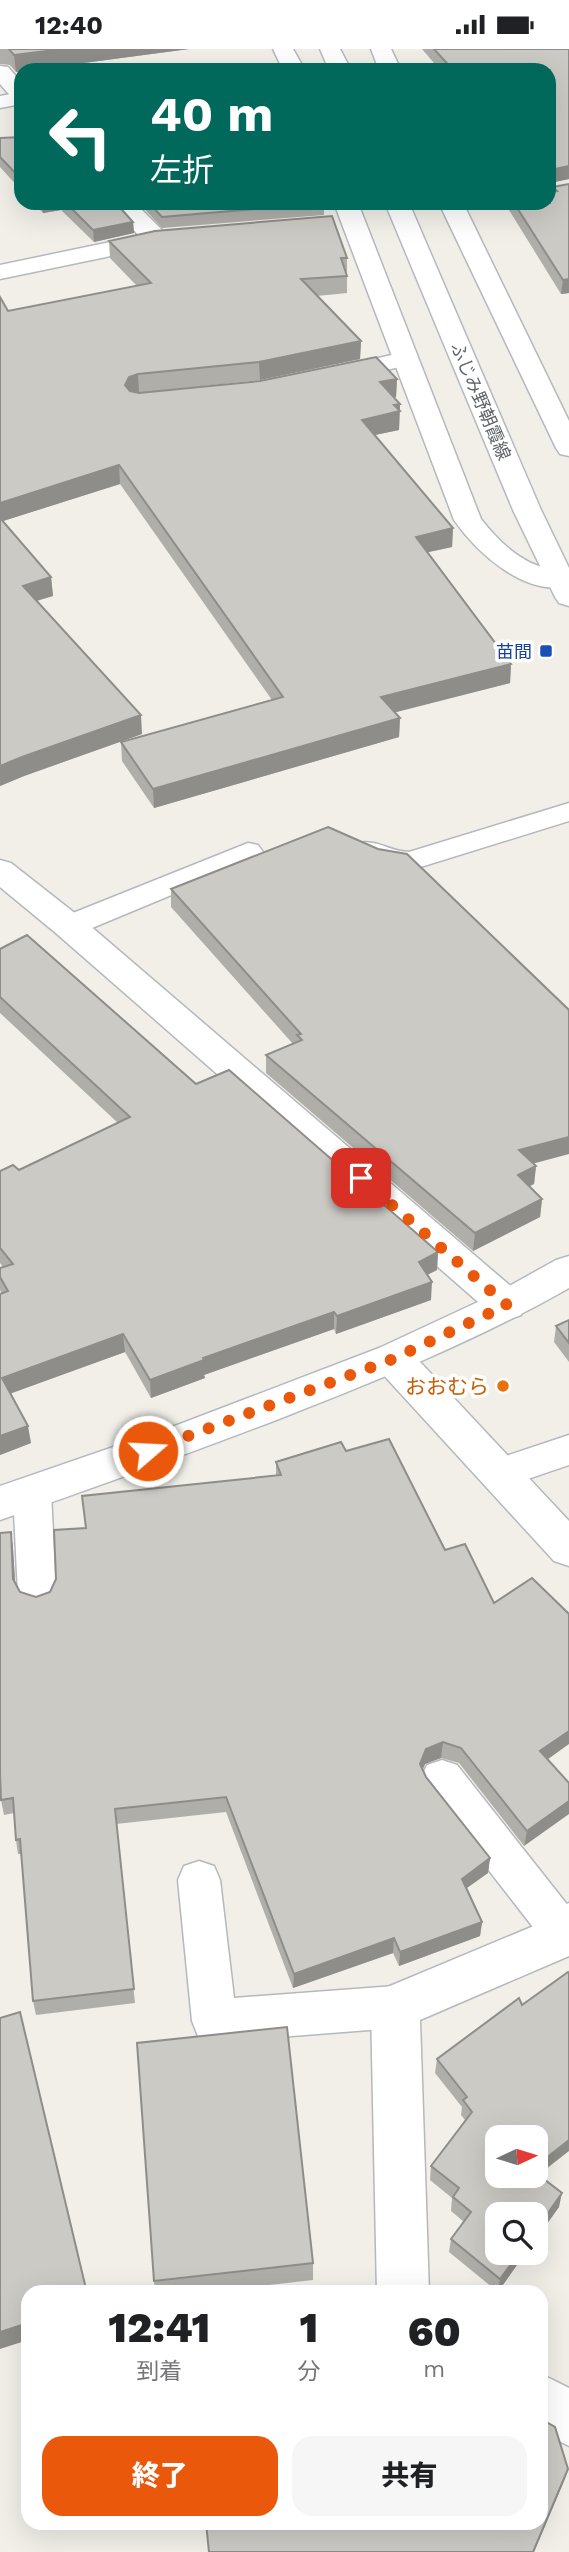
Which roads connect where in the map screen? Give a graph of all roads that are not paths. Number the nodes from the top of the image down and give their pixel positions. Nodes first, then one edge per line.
1 (0, 72) edge
2 (14, 88) edge
3 (128, 210) edge
4 (400, 210) edge
5 (461, 210) edge
6 (350, 212) edge
7 (326, 223) edge
8 (181, 236) edge
9 (155, 239) junction
10 (0, 272) edge
11 (405, 359) junction
12 (313, 379) edge
13 (569, 448) edge
14 (566, 585) edge
15 (569, 813) edge
16 (345, 837) edge
17 (248, 852) dead end
18 (0, 870) edge
19 (69, 926) junction
20 (569, 1270) edge
21 (507, 1305) junction
22 (393, 1359) junction
23 (569, 1450) edge
24 (501, 1473) junction
25 (16, 1497) edge
26 (569, 1549) edge
27 (37, 1594) edge
28 (442, 1778) dead end
29 (199, 1880) dead end
30 (567, 1930) edge
31 (395, 2007) junction
32 (403, 2285) edge
33 (548, 2406) edge
34 (569, 2419) edge

1 - 2 street
3 - 9 street
4 - 14 street, ふじみ野朝霞線
5 - 13 street
6 - 7 street
6 - 11 street
8 - 9 street
9 - 10 street
11 - 12 lane
11 - 14 street
15 - 16 lane
17 - 19 lane
18 - 19 street
19 - 21 street
20 - 21 street
21 - 22 street
22 - 24 street
22 - 25 street
23 - 24 lane
24 - 26 street
25 - 27 lane
28 - 30 lane
29 - 31 lane
30 - 31 street
31 - 32 street
33 - 34 street

